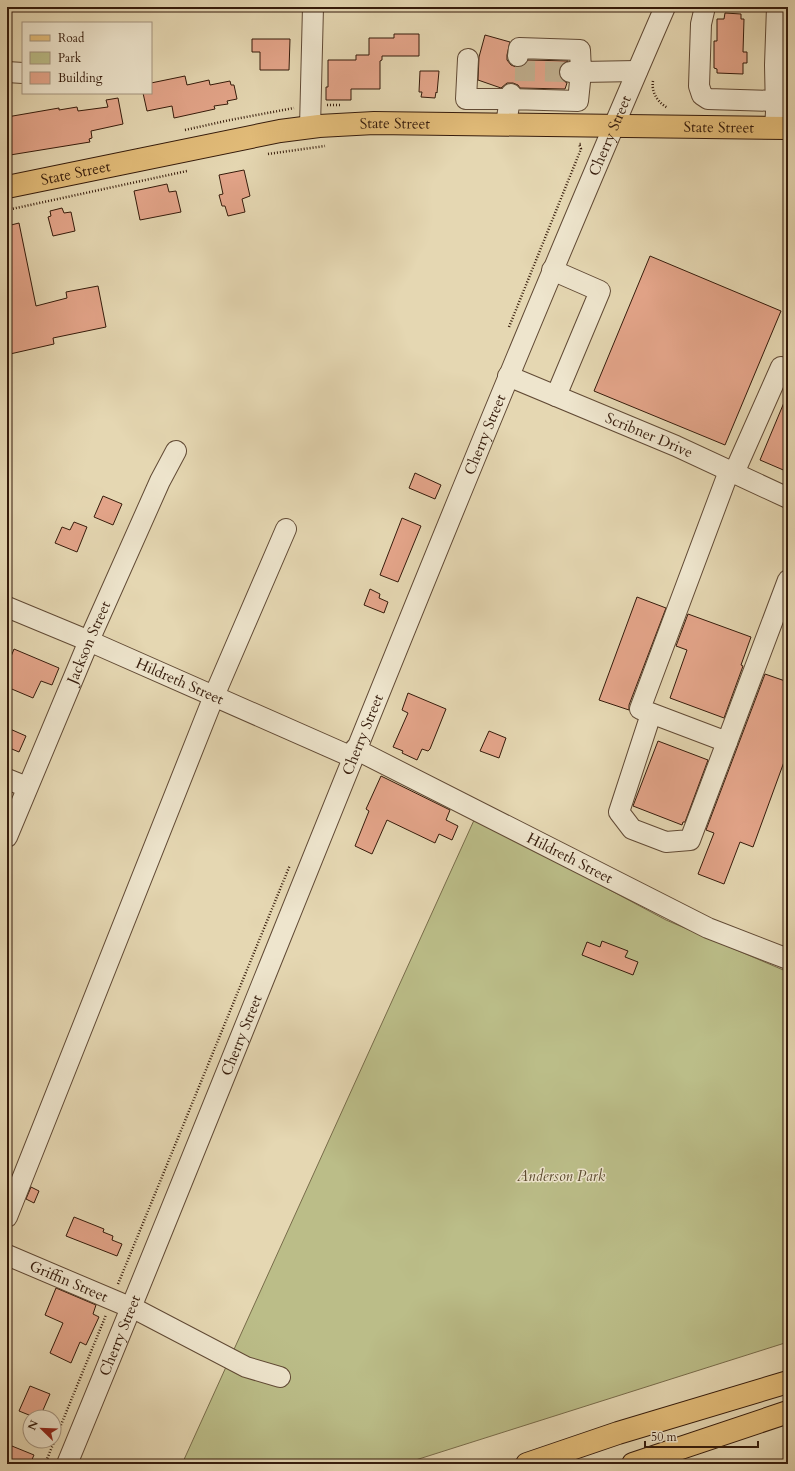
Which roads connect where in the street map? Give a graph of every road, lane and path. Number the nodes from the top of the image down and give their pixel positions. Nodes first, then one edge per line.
1 (313, 7) edge
2 (665, 7) edge
3 (705, 7) edge
4 (777, 7) edge
5 (782, 48) edge
6 (518, 56) dead end
7 (468, 59) dead end
8 (637, 71) junction
9 (7, 72) edge
10 (575, 72) junction
11 (22, 73) edge
12 (510, 96) junction
13 (775, 96) edge
14 (578, 101) junction
15 (506, 124) junction
16 (613, 125) junction
17 (310, 127) junction
18 (781, 128) edge
19 (576, 137) junction
20 (332, 144) dead end
21 (264, 155) dead end
22 (190, 170) dead end
23 (7, 187) edge
24 (7, 210) edge
25 (552, 270) junction
26 (788, 370) edge
27 (508, 376) junction
28 (556, 396) junction
29 (176, 451) dead end
30 (732, 472) junction
31 (788, 498) edge
32 (286, 529) dead end
33 (788, 580) edge
34 (7, 606) edge
35 (89, 641) junction
36 (214, 696) junction
37 (651, 714) junction
38 (727, 742) junction
39 (354, 753) junction
40 (7, 779) edge
41 (27, 787) junction
42 (7, 837) edge
43 (788, 959) edge
44 (7, 1217) edge
45 (7, 1255) edge
46 (130, 1308) junction
47 (280, 1377) dead end
48 (788, 1382) edge
49 (788, 1412) edge
50 (788, 1420) edge
51 (742, 1427) junction
52 (67, 1464) edge
53 (527, 1464) edge
54 (634, 1464) edge

1 - 17 street
2 - 8 street, Cherry Street
3 - 13 street
4 - 5 street
5 - 13 street
6 - 10 street
7 - 12 street
8 - 10 street
8 - 16 street, Cherry Street
9 - 11 street
10 - 14 street
12 - 14 street
12 - 15 street
13 - 18 street
14 - 19 street
15 - 17 main road, State Street
15 - 19 main road, State Street
16 - 18 main road, State Street
16 - 19 main road, State Street
16 - 25 street, Cherry Street
17 - 23 main road, State Street
20 - 21 path
22 - 24 path
25 - 27 street, Cherry Street
25 - 28 street
26 - 30 street
27 - 28 street, Scribner Drive
27 - 39 street, Cherry Street
28 - 30 street, Scribner Drive
29 - 35 street, Jackson Street
30 - 31 street, Scribner Drive
30 - 37 street
32 - 36 street
33 - 38 street
34 - 35 street, Hildreth Street
35 - 36 street, Hildreth Street
35 - 41 street, Jackson Street
36 - 39 street, Hildreth Street
36 - 44 street
37 - 38 street
37 - 38 street
39 - 43 street, Hildreth Street
39 - 46 street, Cherry Street
40 - 41 street
41 - 42 street, Jackson Street
45 - 46 street, Griffin Street
46 - 47 street, Griffin Street
46 - 52 street, Cherry Street
48 - 53 main road
49 - 51 main road
50 - 51 main road
51 - 54 main road

